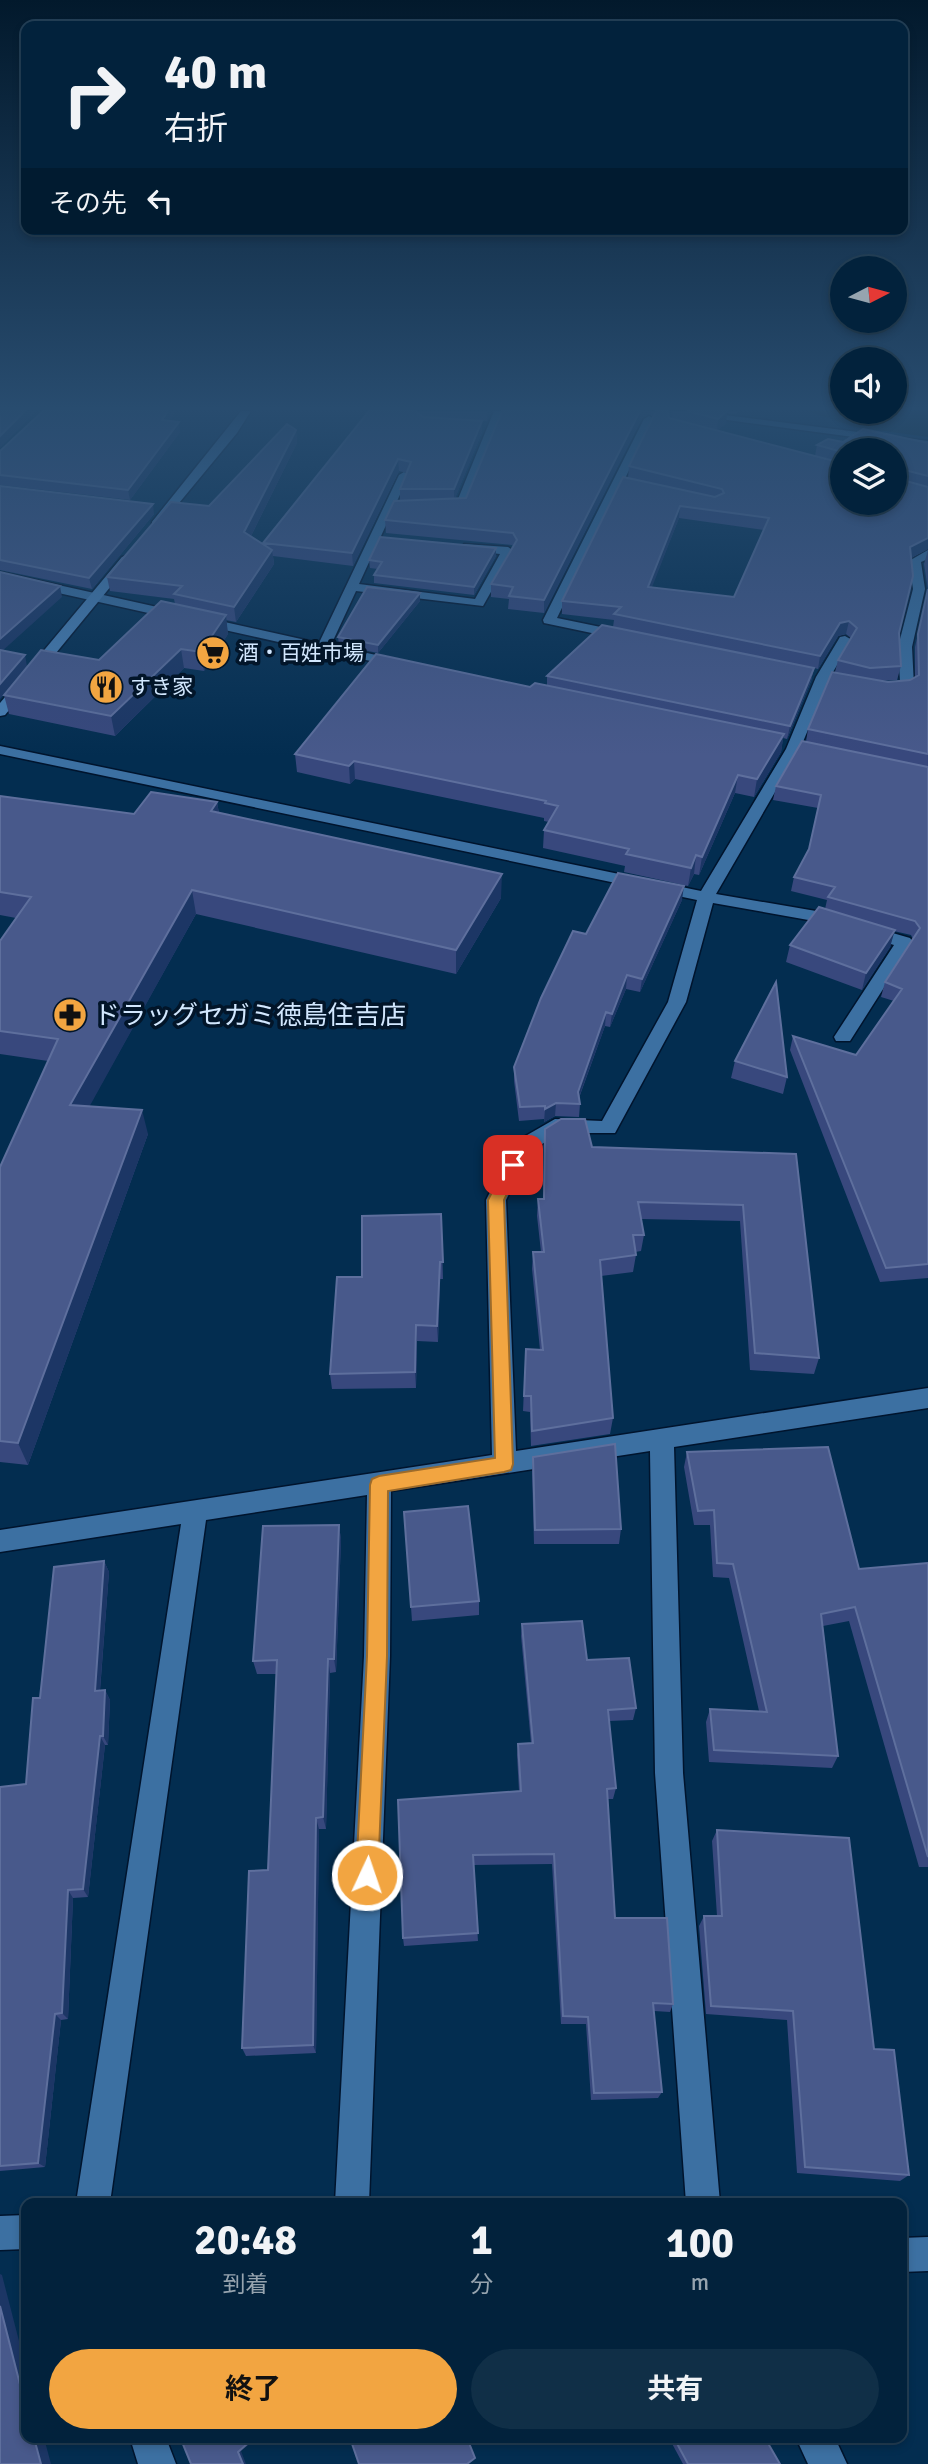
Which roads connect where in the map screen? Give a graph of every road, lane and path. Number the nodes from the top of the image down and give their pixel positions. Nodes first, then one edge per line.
1 (151, 526) edge
2 (387, 526) edge
3 (600, 526) edge
4 (455, 546) edge
5 (928, 554) edge
6 (0, 576) edge
7 (353, 587) junction
8 (96, 597) junction
9 (643, 639) edge
10 (845, 640) edge
11 (323, 648) junction
12 (407, 666) edge
13 (867, 688) edge
14 (0, 712) edge
15 (0, 750) edge
16 (706, 897) junction
17 (843, 1037) dead end
18 (928, 1398) edge
19 (662, 1440) junction
20 (504, 1464) junction
21 (379, 1485) junction
22 (195, 1512) junction
23 (0, 1541) edge
24 (94, 2198) edge
25 (352, 2198) edge
26 (703, 2198) edge
27 (21, 2232) edge
28 (0, 2233) edge
29 (928, 2254) edge
30 (907, 2255) edge
31 (150, 2443) edge
32 (818, 2443) edge
33 (157, 2464) edge
34 (828, 2464) edge

1 - 8 street
2 - 7 street
3 - 9 street
4 - 7 street
5 - 13 street
6 - 8 street
7 - 11 street
8 - 11 street
8 - 14 street
10 - 16 street
11 - 12 street
15 - 16 street
16 - 17 street
16 - 20 street
18 - 19 street
19 - 20 street
19 - 26 street
20 - 21 street
21 - 22 street
21 - 25 street
22 - 23 street
22 - 24 street
27 - 28 street
29 - 30 street
31 - 33 street
32 - 34 street

